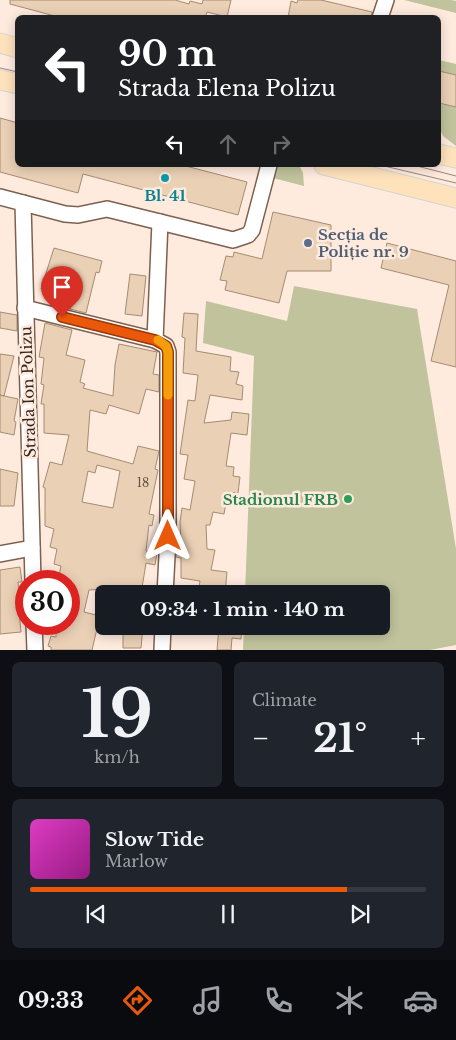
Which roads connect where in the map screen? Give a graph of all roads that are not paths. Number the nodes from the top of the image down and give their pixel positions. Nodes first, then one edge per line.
1 (386, 0) edge
2 (381, 15) edge
3 (0, 43) edge
4 (15, 47) edge
5 (0, 80) edge
6 (15, 83) edge
7 (441, 154) edge
8 (456, 158) edge
9 (268, 167) edge
10 (332, 167) edge
11 (0, 197) edge
12 (456, 198) edge
13 (22, 203) junction
14 (160, 222) junction
15 (26, 308) junction
16 (155, 340) junction
17 (32, 548) junction
18 (0, 554) edge
19 (33, 570) edge
20 (165, 585) edge
21 (34, 635) edge
22 (163, 635) edge
23 (35, 650) edge
24 (162, 650) edge

1 - 2 street
3 - 4 main road
5 - 6 main road
7 - 8 main road
9 - 14 street
10 - 12 main road
11 - 13 street
13 - 14 street
13 - 15 street, Strada Ion Polizu
14 - 16 street
15 - 16 street
15 - 17 street, Strada Ion Polizu
16 - 20 street
17 - 18 street
17 - 19 street, Strada Ion Polizu
21 - 23 street
22 - 24 street

